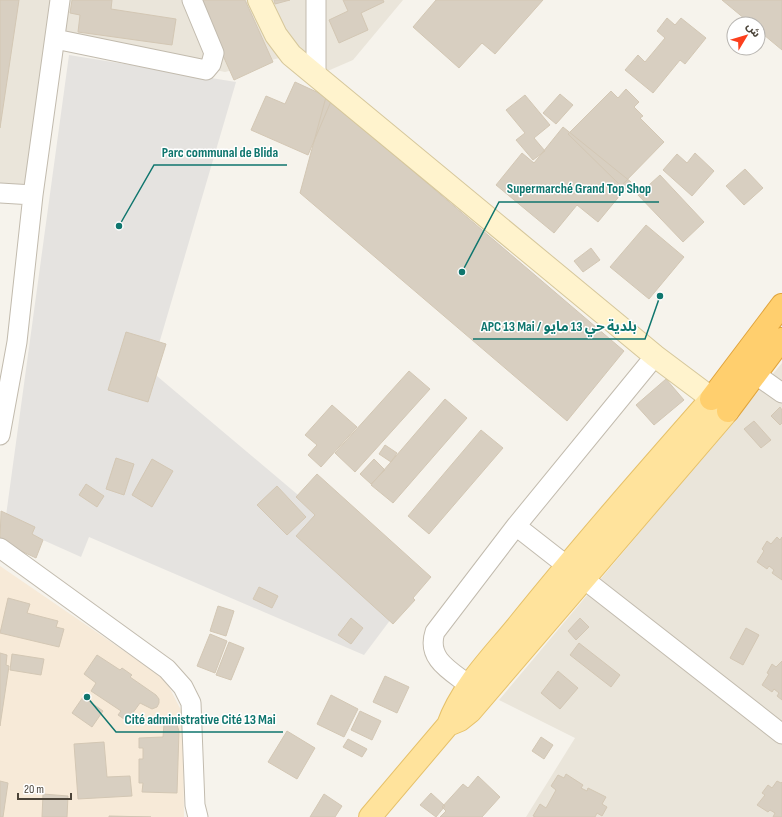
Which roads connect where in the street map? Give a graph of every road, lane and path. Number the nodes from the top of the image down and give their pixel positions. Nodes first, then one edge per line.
1 (60, 0) edge
2 (192, 0) edge
3 (259, 0) edge
4 (316, 0) edge
5 (55, 39) junction
6 (316, 76) junction
7 (0, 193) edge
8 (33, 195) junction
9 (782, 305) edge
10 (782, 339) edge
11 (655, 356) junction
12 (755, 374) junction
13 (782, 393) edge
14 (719, 405) junction
15 (0, 435) edge
16 (516, 526) junction
17 (0, 548) edge
18 (566, 566) junction
19 (583, 580) junction
20 (470, 685) junction
21 (448, 725) junction
22 (782, 734) edge
23 (198, 817) edge
24 (370, 817) edge

1 - 5 street
2 - 5 street
3 - 6 street
4 - 6 street
5 - 8 street
6 - 11 street
7 - 8 street
8 - 15 street
9 - 14 highway
10 - 12 highway
11 - 14 street
11 - 16 street
12 - 13 street
12 - 14 highway
14 - 18 main road
14 - 19 main road
16 - 18 street
16 - 20 street
17 - 23 street
18 - 19 street
18 - 20 main road
19 - 21 main road
19 - 22 street
20 - 21 main road
21 - 24 main road

